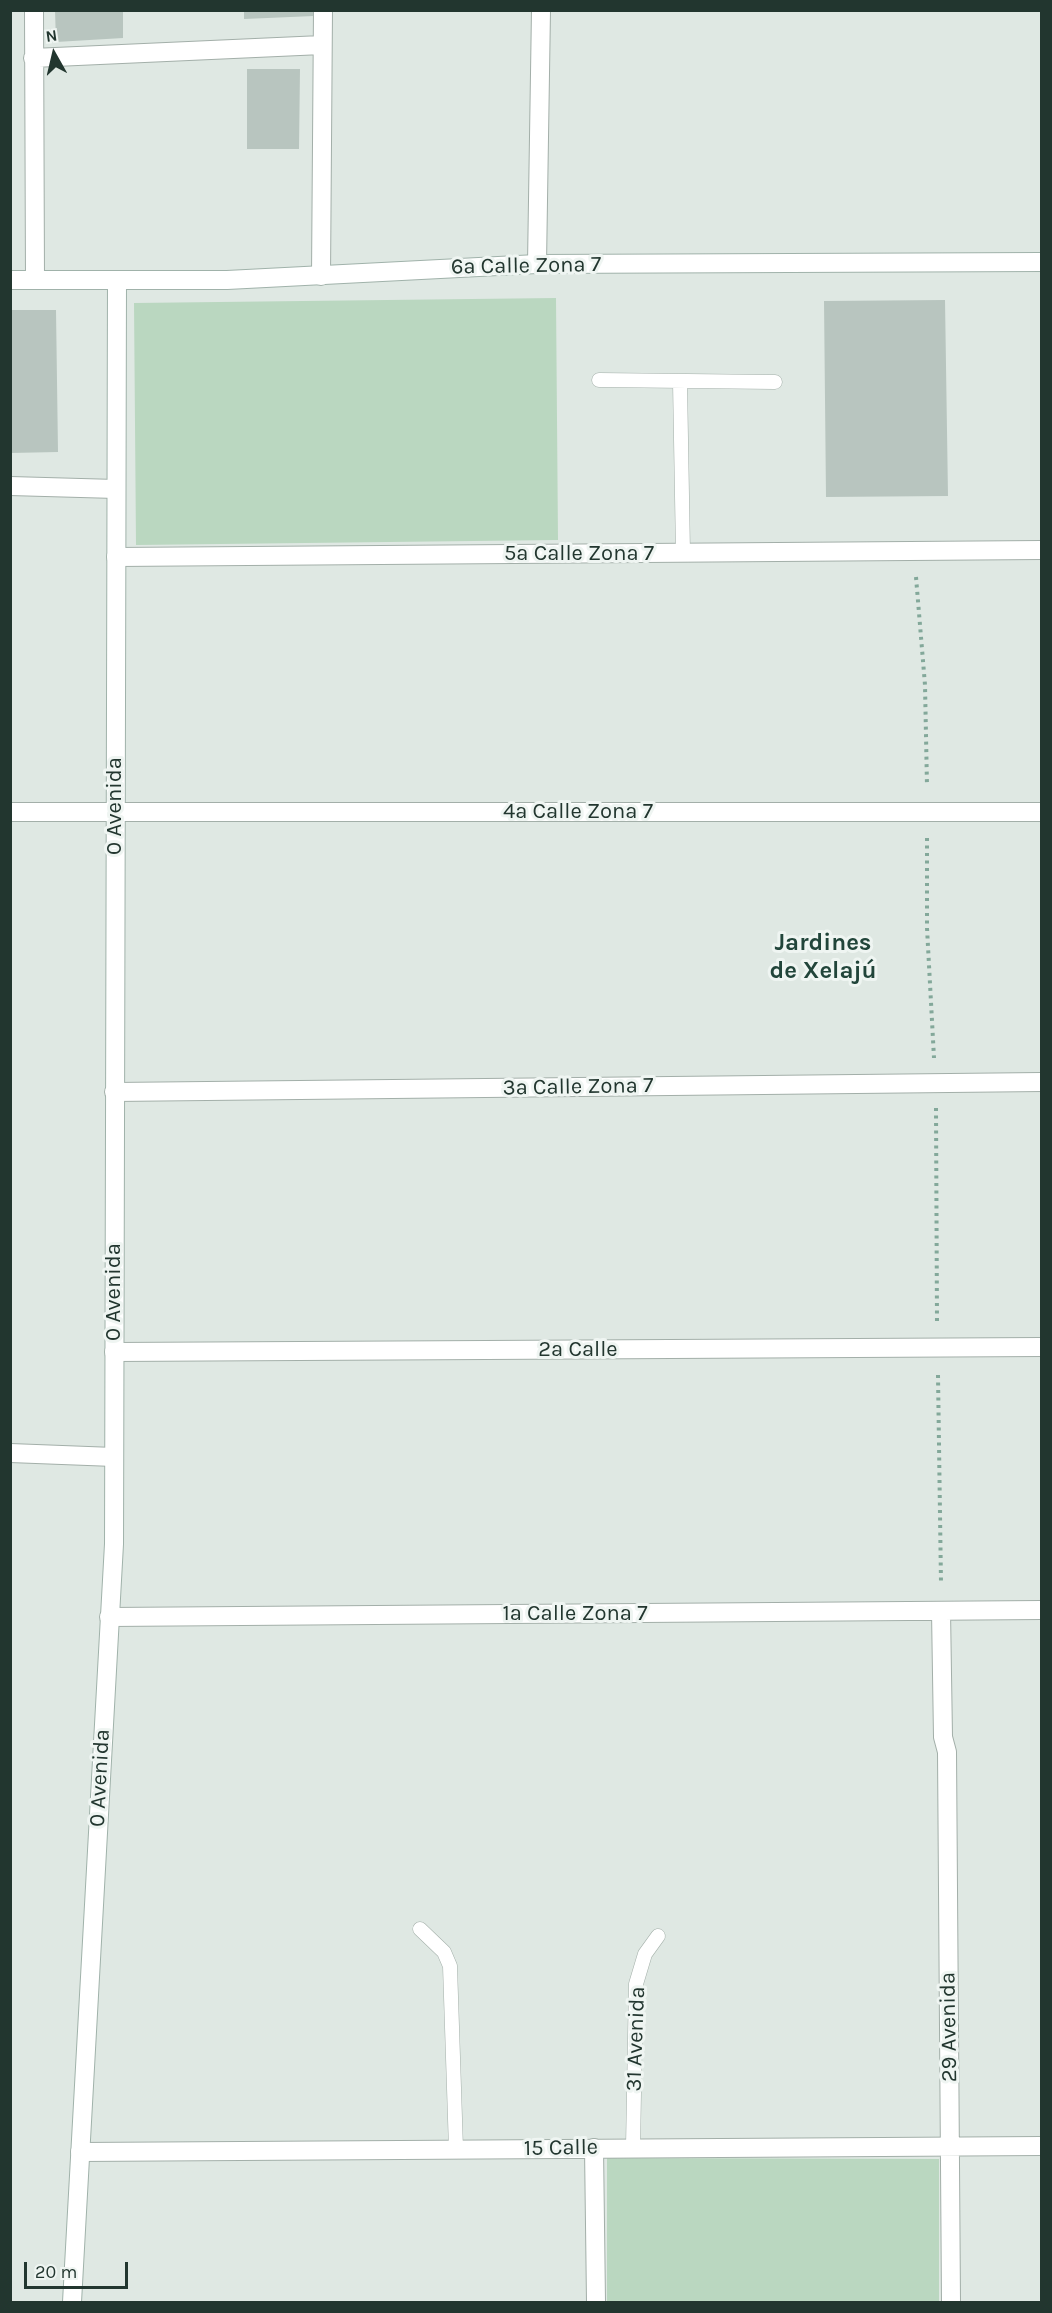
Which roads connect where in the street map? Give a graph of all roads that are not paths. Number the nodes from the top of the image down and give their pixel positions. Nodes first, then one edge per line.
1 (34, 10) edge
2 (324, 10) edge
3 (541, 10) edge
4 (322, 45) junction
5 (33, 58) junction
6 (1041, 262) edge
7 (537, 264) junction
8 (321, 276) junction
9 (10, 280) edge
10 (35, 280) junction
11 (117, 281) junction
12 (599, 380) dead end
13 (680, 382) junction
14 (775, 382) dead end
15 (10, 486) edge
16 (116, 489) junction
17 (1041, 549) edge
18 (683, 553) junction
19 (116, 557) junction
20 (10, 812) edge
21 (1041, 812) edge
22 (115, 813) junction
23 (1041, 1082) edge
24 (114, 1092) junction
25 (1041, 1347) edge
26 (114, 1352) junction
27 (10, 1453) edge
28 (114, 1457) junction
29 (1041, 1610) edge
30 (941, 1611) junction
31 (109, 1617) junction
32 (420, 1929) dead end
33 (658, 1936) dead end
34 (1041, 2146) edge
35 (633, 2147) junction
36 (950, 2147) junction
37 (594, 2148) junction
38 (456, 2149) junction
39 (80, 2152) junction
40 (72, 2302) edge
41 (596, 2302) edge
42 (951, 2302) edge

1 - 5 street
2 - 4 street
3 - 7 street
4 - 5 street
4 - 8 street
5 - 10 street
6 - 7 street, 6a Calle Zona 7
7 - 8 street, 6a Calle Zona 7
8 - 11 street, 6a Calle Zona 7
9 - 10 street, 6a Calle Zona 7
10 - 11 street, 6a Calle Zona 7
11 - 16 street, 0 Avenida
12 - 13 lane
13 - 14 lane
13 - 18 lane
15 - 16 street
16 - 19 street, 0 Avenida
17 - 18 street, 5a Calle Zona 7
18 - 19 street, 5a Calle Zona 7
19 - 22 street, 0 Avenida
20 - 22 street, 4a Calle Zona 7
21 - 22 street, 4a Calle Zona 7
22 - 24 street, 0 Avenida
23 - 24 street, 3a Calle Zona 7
24 - 26 street, 0 Avenida
25 - 26 street, 2a Calle
26 - 28 street, 0 Avenida
27 - 28 street
28 - 31 street, 0 Avenida
29 - 30 street, 1a Calle Zona 7
30 - 31 street, 1a Calle Zona 7
30 - 36 street, 29 Avenida
31 - 39 street, 0 Avenida
32 - 38 lane
33 - 35 lane, 31 Avenida
34 - 36 street, 15 Calle
35 - 36 street, 15 Calle
35 - 37 street, 15 Calle
36 - 42 street, 29 Avenida
37 - 38 street, 15 Calle
37 - 41 street
38 - 39 street, 15 Calle
39 - 40 street, 0 Avenida

